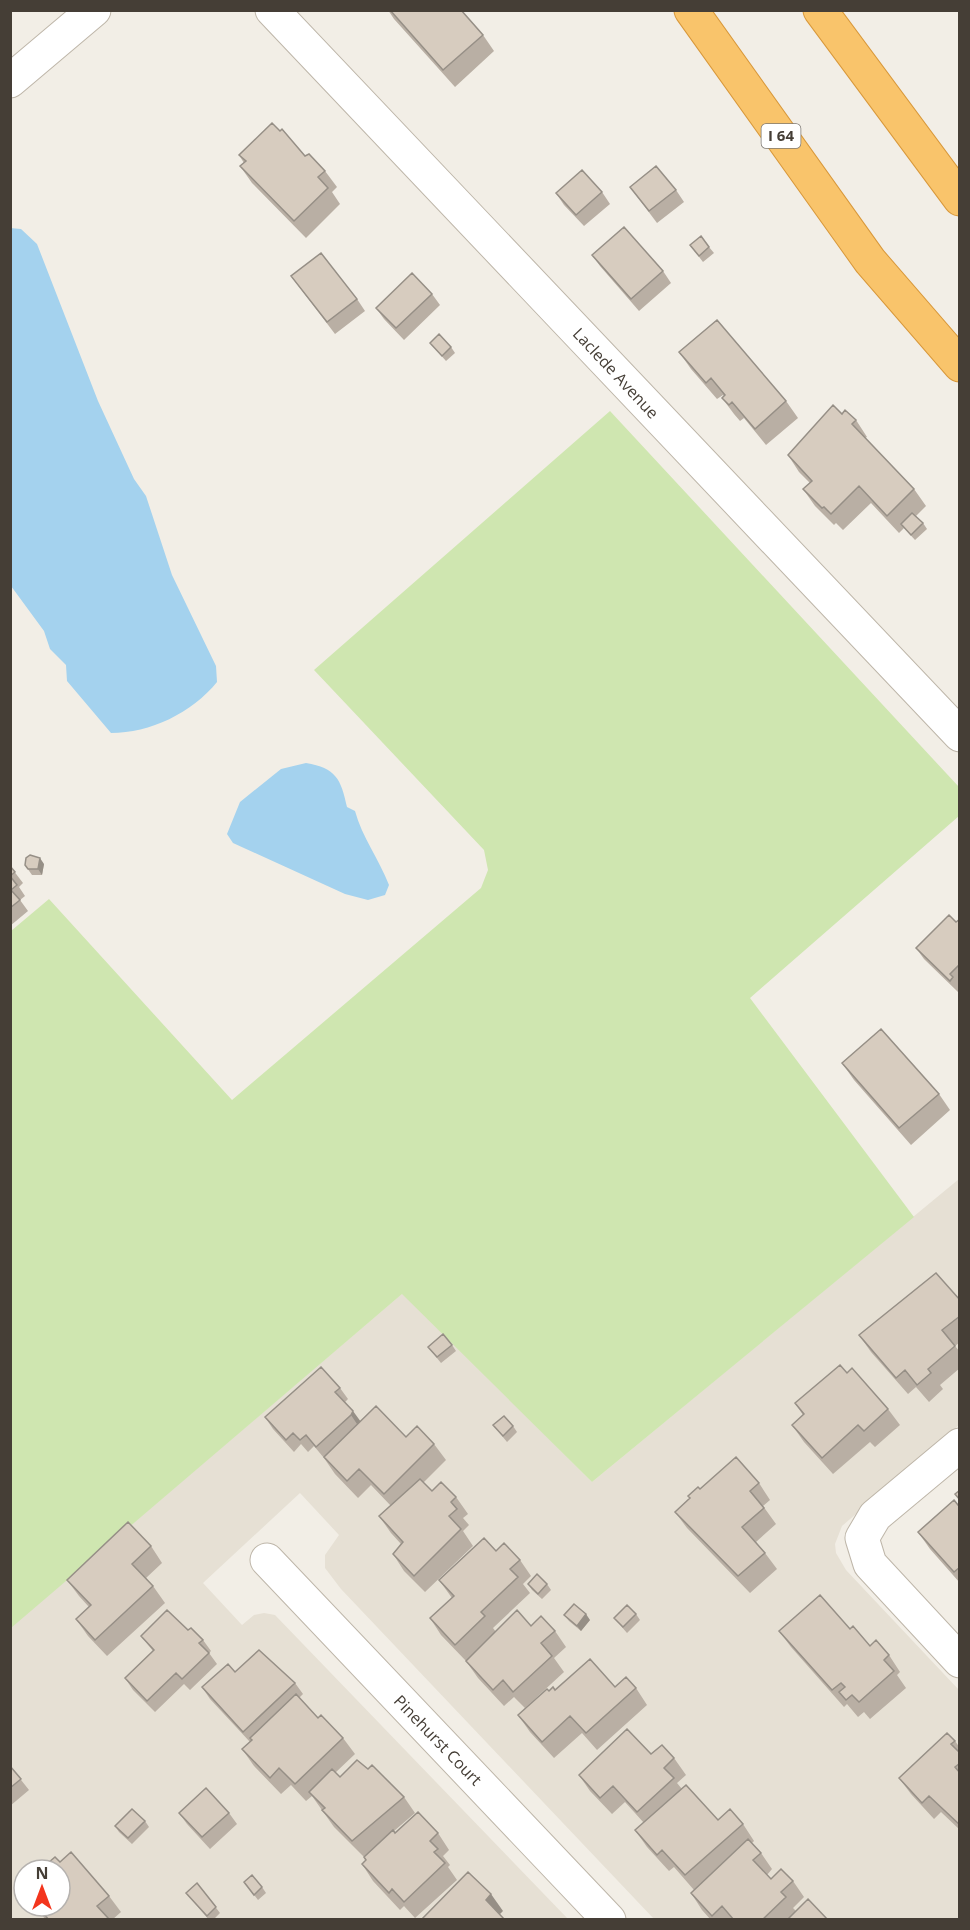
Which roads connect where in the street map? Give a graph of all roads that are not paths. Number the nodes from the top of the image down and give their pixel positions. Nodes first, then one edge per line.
1 (94, 10) edge
2 (273, 10) edge
3 (691, 10) edge
4 (820, 10) edge
5 (10, 81) edge
6 (960, 199) edge
7 (960, 365) edge
8 (960, 735) edge
9 (960, 1445) edge
10 (267, 1560) dead end
11 (960, 1661) edge
12 (609, 1920) edge

1 - 5 street
2 - 8 street, Laclede Avenue
3 - 7 highway, I 64
4 - 6 highway
9 - 11 street
10 - 12 street, Pinehurst Court

